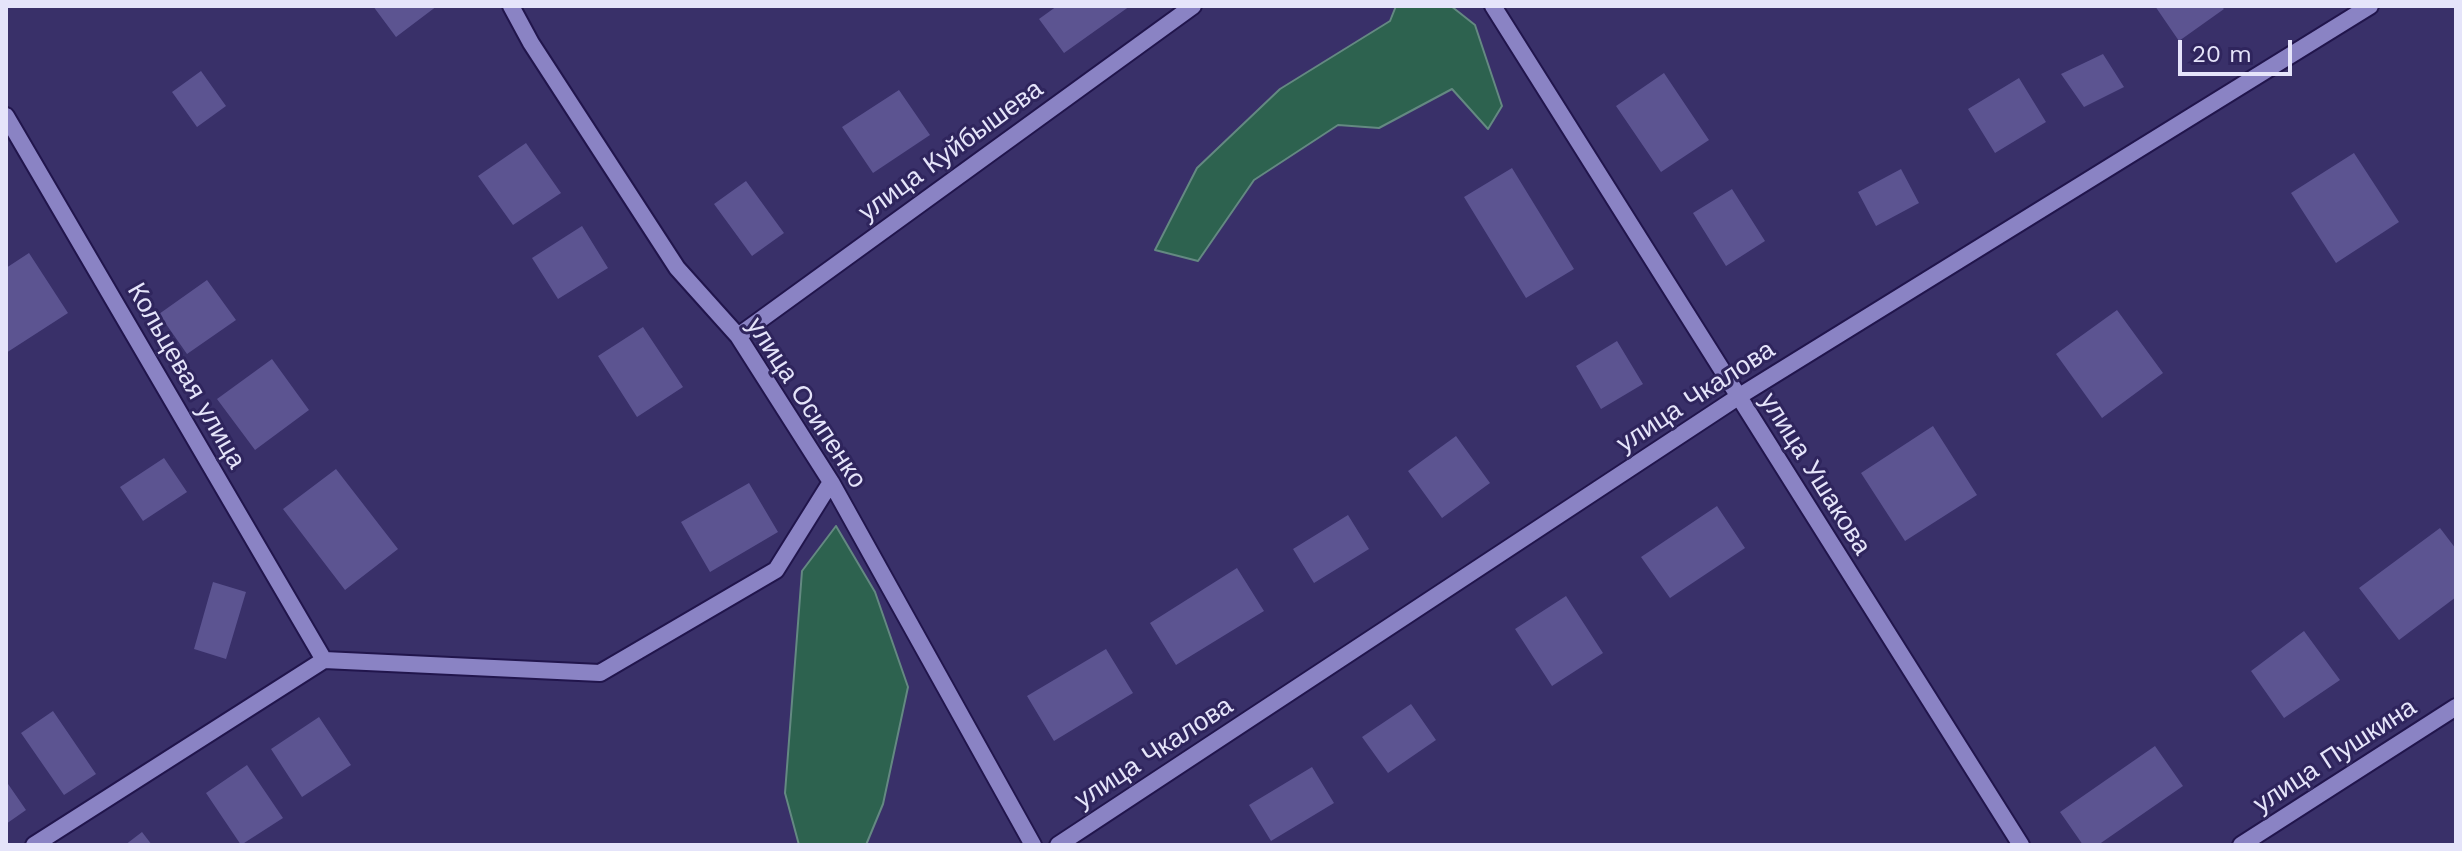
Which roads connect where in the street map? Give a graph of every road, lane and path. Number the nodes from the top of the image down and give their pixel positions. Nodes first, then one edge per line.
1 (511, 6) edge
2 (1193, 6) edge
3 (1493, 6) edge
4 (2370, 6) edge
5 (6, 116) edge
6 (738, 336) junction
7 (1738, 397) junction
8 (831, 482) junction
9 (324, 660) junction
10 (2456, 707) edge
11 (34, 845) edge
12 (1033, 845) edge
13 (1058, 845) edge
14 (2021, 845) edge
15 (2241, 845) edge

1 - 6 street, улица Осипенко
2 - 6 street, улица Куйбышева
3 - 7 street, улица Ушакова
4 - 7 street, улица Чкалова
5 - 9 street, Кольцевая улица
6 - 8 street, улица Осипенко
7 - 13 street, улица Чкалова
7 - 14 street, улица Ушакова
8 - 9 street
8 - 12 street, улица Осипенко
9 - 11 street
10 - 15 street, улица Пушкина

